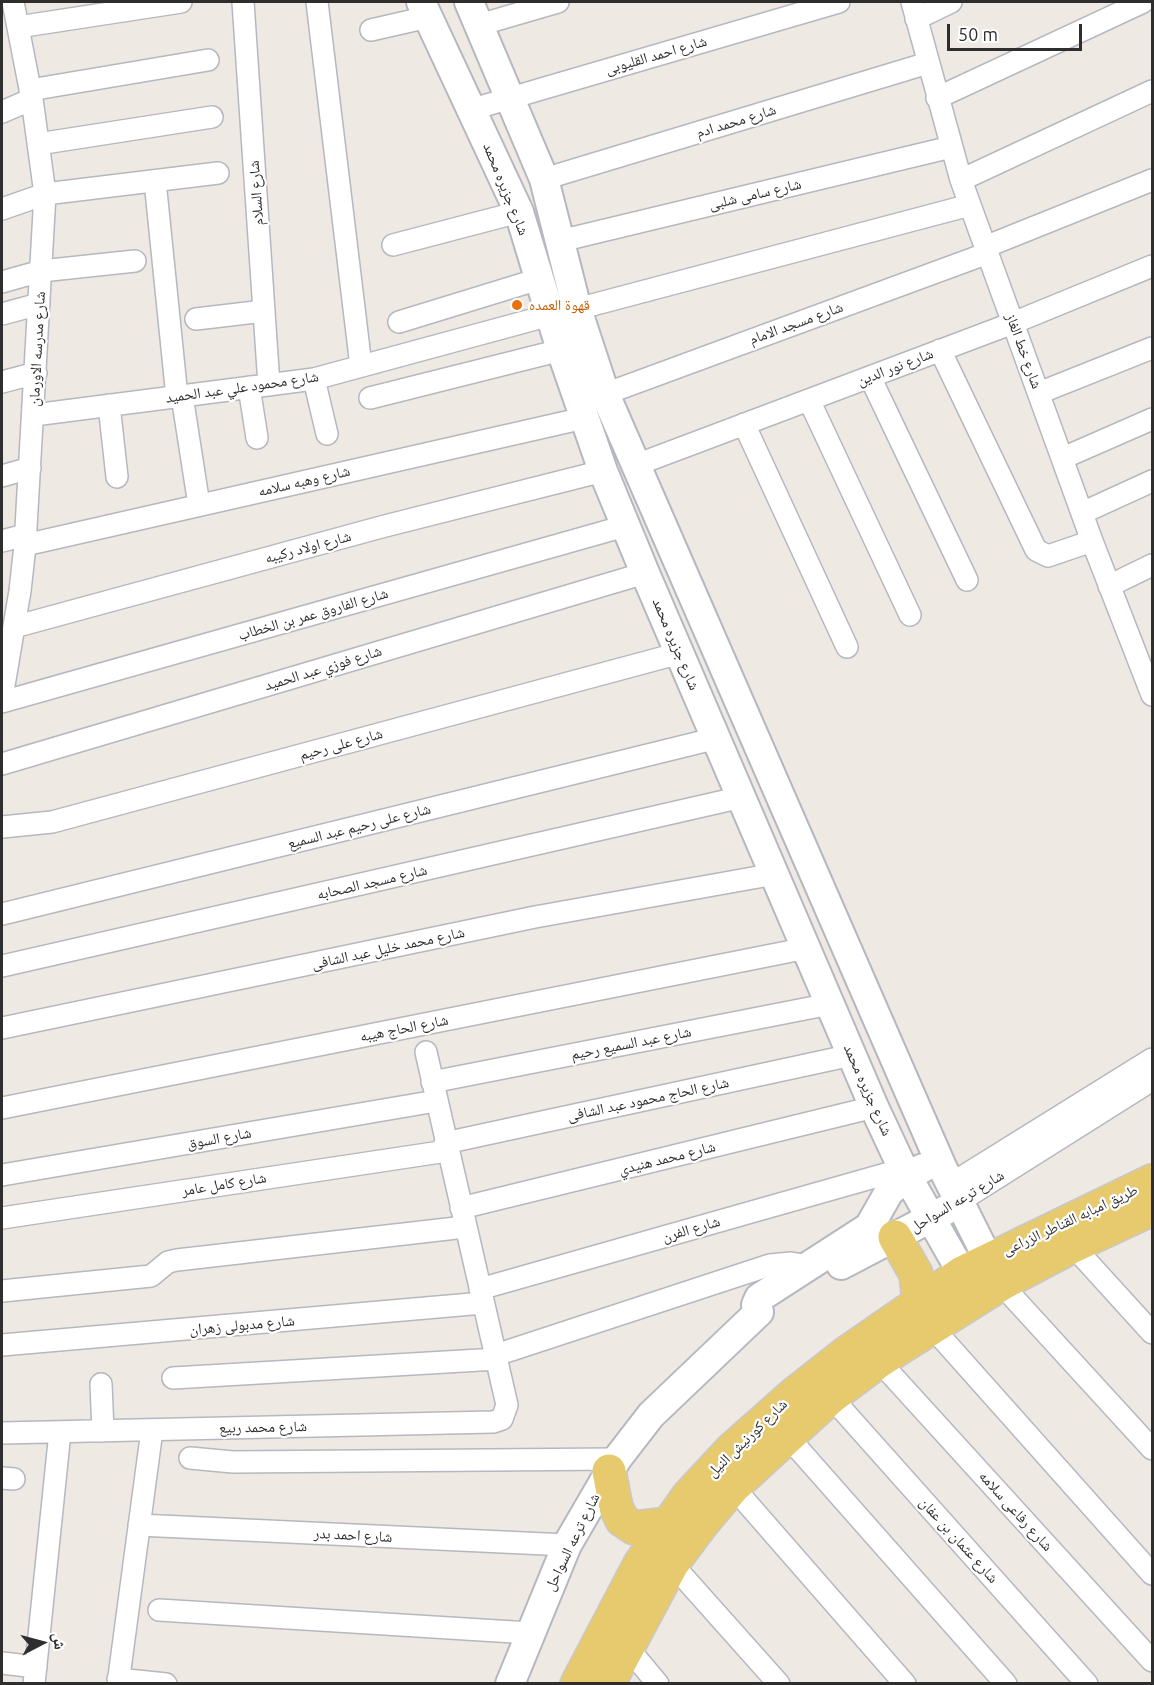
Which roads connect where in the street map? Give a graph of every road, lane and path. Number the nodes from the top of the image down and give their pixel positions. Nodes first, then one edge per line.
1 (13, 2) edge
2 (181, 2) edge
3 (243, 2) edge
4 (316, 2) edge
5 (558, 2) edge
6 (839, 2) edge
7 (951, 2) edge
8 (1143, 2) edge
9 (424, 9) edge
10 (914, 10) edge
11 (474, 13) edge
12 (370, 30) dead end
13 (13, 32) edge
14 (208, 60) dead end
15 (928, 63) junction
16 (1152, 91) edge
17 (31, 95) junction
18 (510, 98) junction
19 (937, 98) junction
20 (473, 109) junction
21 (2, 112) edge
22 (212, 117) dead end
23 (38, 144) junction
24 (951, 147) junction
25 (218, 173) dead end
26 (544, 179) junction
27 (961, 180) junction
28 (1152, 180) edge
29 (155, 181) junction
30 (45, 194) junction
31 (970, 205) junction
32 (2, 209) edge
33 (519, 212) junction
34 (560, 241) junction
35 (393, 245) dead end
36 (987, 250) junction
37 (135, 261) dead end
38 (1152, 266) edge
39 (41, 271) junction
40 (539, 279) junction
41 (2, 282) edge
42 (39, 304) junction
43 (264, 311) junction
44 (563, 312) junction
45 (2, 314) edge
46 (196, 319) dead end
47 (399, 322) dead end
48 (1013, 323) junction
49 (1152, 348) edge
50 (561, 350) junction
51 (940, 350) junction
52 (361, 366) junction
53 (36, 373) junction
54 (870, 377) junction
55 (314, 379) junction
56 (2, 382) edge
57 (259, 386) junction
58 (1039, 393) junction
59 (605, 394) junction
60 (179, 396) junction
61 (370, 398) dead end
62 (809, 400) junction
63 (109, 405) junction
64 (34, 415) junction
65 (584, 418) junction
66 (1152, 419) edge
67 (744, 424) junction
68 (327, 434) dead end
69 (257, 438) dead end
70 (1063, 458) junction
71 (636, 465) junction
72 (30, 468) junction
73 (603, 471) junction
74 (2, 476) edge
75 (117, 477) dead end
76 (1152, 482) edge
77 (199, 505) junction
78 (1082, 513) junction
79 (626, 526) junction
80 (25, 540) junction
81 (2, 541) edge
82 (1092, 541) junction
83 (1152, 565) edge
84 (645, 573) junction
85 (967, 580) dead end
86 (1109, 586) junction
87 (11, 594) edge
88 (910, 615) dead end
89 (14, 627) junction
90 (847, 647) dead end
91 (680, 653) junction
92 (2, 694) edge
93 (1152, 695) edge
94 (717, 738) junction
95 (764, 760) junction
96 (2, 764) edge
97 (738, 786) junction
98 (2, 827) edge
99 (775, 874) junction
100 (2, 914) edge
101 (807, 948) junction
102 (2, 966) edge
103 (830, 1004) junction
104 (2, 1028) edge
105 (426, 1053) dead end
106 (852, 1054) junction
107 (1152, 1059) edge
108 (1152, 1080) edge
109 (434, 1091) junction
110 (874, 1107) junction
111 (2, 1108) edge
112 (446, 1147) junction
113 (905, 1173) junction
114 (2, 1175) edge
115 (1152, 1181) edge
116 (951, 1184) junction
117 (1152, 1209) edge
118 (2, 1218) edge
119 (463, 1218) junction
120 (930, 1220) junction
121 (895, 1237) junction
122 (1072, 1246) junction
123 (808, 1266) junction
124 (984, 1272) junction
125 (2, 1291) edge
126 (482, 1296) junction
127 (759, 1312) junction
128 (925, 1314) junction
129 (1152, 1333) edge
130 (2, 1345) edge
131 (496, 1357) junction
132 (879, 1361) junction
133 (173, 1378) dead end
134 (101, 1384) dead end
135 (831, 1398) junction
136 (232, 1428) junction
137 (152, 1430) junction
138 (103, 1431) junction
139 (60, 1432) junction
140 (2, 1433) edge
141 (787, 1436) junction
142 (1152, 1449) edge
143 (190, 1458) dead end
144 (233, 1462) junction
145 (613, 1465) junction
146 (733, 1487) junction
147 (668, 1524) junction
148 (139, 1525) junction
149 (567, 1545) junction
150 (672, 1564) junction
151 (1152, 1574) edge
152 (159, 1610) dead end
153 (530, 1633) junction
154 (627, 1647) junction
155 (1152, 1660) edge
156 (2, 1663) edge
157 (35, 1675) edge
158 (118, 1682) edge
159 (166, 1683) edge
160 (510, 1683) edge
161 (577, 1683) edge
162 (608, 1683) edge
163 (658, 1683) edge
164 (779, 1683) edge
165 (905, 1683) edge
166 (1006, 1683) edge
167 (1087, 1683) edge

1 - 13 street, شارع مدرسه الاورمان
2 - 13 street
3 - 43 street, شارع السلام
4 - 52 street
5 - 11 street
6 - 18 street, شارع احمد القليوبى
7 - 10 street
8 - 19 street
9 - 12 street
9 - 20 main road, شارع جزيره محمد
10 - 15 street, شارع خط الغاز
11 - 18 main road, شارع جزيره محمد
13 - 17 street, شارع مدرسه الاورمان
14 - 17 street
15 - 19 street, شارع خط الغاز
15 - 26 street, شارع محمد ادم
16 - 27 street
17 - 21 street
17 - 23 street, شارع مدرسه الاورمان
18 - 20 street, شارع احمد القليوبى
18 - 26 main road, شارع جزيره محمد
19 - 24 street, شارع خط الغاز
20 - 33 main road, شارع جزيره محمد
22 - 23 street
23 - 30 street, شارع مدرسه الاورمان
24 - 27 street, شارع خط الغاز
24 - 34 street, شارع سامى شلبى
25 - 29 street
26 - 34 main road, شارع جزيره محمد
27 - 31 street, شارع خط الغاز
28 - 36 street, شارع مسجد الامام
29 - 30 street
29 - 60 street
30 - 32 street
30 - 39 street, شارع مدرسه الاورمان
31 - 36 street, شارع خط الغاز
31 - 44 street, شارع محمود علي عبد الحميد
33 - 35 street
33 - 40 main road, شارع جزيره محمد
34 - 44 main road, شارع جزيره محمد
36 - 48 street, شارع خط الغاز
36 - 59 street, شارع مسجد الامام
37 - 39 street
38 - 48 street, شارع نور الدين
39 - 41 street
39 - 42 street, شارع مدرسه الاورمان
40 - 44 main road, شارع جزيره محمد
40 - 47 street
42 - 45 street
42 - 53 street, شارع مدرسه الاورمان
43 - 46 street
43 - 57 street, شارع السلام
44 - 50 main road, شارع جزيره محمد
44 - 52 street, شارع محمود علي عبد الحميد
44 - 59 main road, شارع جزيره محمد
48 - 51 street, شارع نور الدين
48 - 58 street, شارع خط الغاز
49 - 58 street
50 - 61 street
50 - 65 main road, شارع جزيره محمد
51 - 54 street, شارع نور الدين
51 - 82 street
52 - 55 street, شارع محمود علي عبد الحميد
53 - 56 street
53 - 64 street, شارع مدرسه الاورمان
54 - 62 street, شارع نور الدين
54 - 85 street
55 - 57 street, شارع محمود علي عبد الحميد
55 - 68 street
57 - 60 street, شارع محمود علي عبد الحميد
57 - 69 street, شارع السلام
58 - 70 street, شارع خط الغاز
59 - 71 main road, شارع جزيره محمد
60 - 63 street, شارع محمود علي عبد الحميد
60 - 77 street
62 - 67 street, شارع نور الدين
62 - 88 street
63 - 64 street, شارع محمود علي عبد الحميد
63 - 75 street
64 - 72 street, شارع مدرسه الاورمان
65 - 73 main road, شارع جزيره محمد
65 - 77 street, شارع وهبه سلامه
66 - 70 street
67 - 71 street, شارع نور الدين
67 - 90 street
70 - 78 street, شارع خط الغاز
71 - 95 main road, شارع جزيره محمد
72 - 74 street
72 - 80 street, شارع مدرسه الاورمان
73 - 79 main road, شارع جزيره محمد
73 - 89 street, شارع اولاد ركيبه
76 - 78 street
77 - 80 street, شارع وهبه سلامه
78 - 82 street, شارع خط الغاز
79 - 84 main road, شارع جزيره محمد
79 - 92 street, شارع الفاروق عمر بن الخطاب
80 - 81 street, شارع وهبه سلامه
80 - 87 street, شارع مدرسه الاورمان
82 - 86 street, شارع خط الغاز
83 - 86 street
84 - 91 main road, شارع جزيره محمد
84 - 96 street, شارع فوزي عبد الحميد
86 - 93 street, شارع خط الغاز
87 - 89 street, شارع مدرسه الاورمان
89 - 92 street, شارع مدرسه الاورمان
91 - 94 main road, شارع جزيره محمد
91 - 98 street, شارع على رحيم
94 - 97 main road, شارع جزيره محمد
94 - 100 street, شارع على رحيم عبد السميع
95 - 97 main road
95 - 116 main road, شارع جزيره محمد
97 - 99 main road, شارع جزيره محمد
97 - 102 street, شارع مسجد الصحابه
99 - 101 main road, شارع جزيره محمد
99 - 104 street, شارع محمد خليل عبد الشافى
101 - 103 main road, شارع جزيره محمد
101 - 111 street, شارع الحاج هيبه
103 - 106 main road, شارع جزيره محمد
103 - 109 street, شارع عبد السميع رحيم
105 - 109 street
106 - 110 main road, شارع جزيره محمد
106 - 112 street, شارع الحاج محمود عبد الشافى
107 - 116 street, شارع ترعه السواحل
108 - 116 street, شارع ترعه السواحل
109 - 112 street
109 - 114 street, شارع السوق
110 - 113 main road, شارع جزيره محمد
110 - 119 street, شارع محمد هنيدي
112 - 118 street, شارع كامل عامر
112 - 119 street
113 - 116 main road, شارع ترعه السواحل
113 - 120 main road, شارع جزيره محمد
113 - 123 main road, شارع ترعه السواحل
113 - 126 street, شارع الفرن
115 - 124 main road, طريق امبابه القناطر الزراعى
116 - 120 main road, شارع ترعه السواحل
116 - 124 main road, شارع جزيره محمد
117 - 122 main road, طريق امبابه القناطر الزراعى
119 - 125 street, شارع محمد هنيدي
119 - 126 street
120 - 121 main road, شارع ترعه السواحل
120 - 124 main road, شارع جزيره محمد
121 - 127 main road, شارع ترعه السواحل
121 - 128 main road
122 - 124 main road, طريق امبابه القناطر الزراعى
122 - 129 street
123 - 127 main road, شارع ترعه السواحل
123 - 131 street
124 - 128 main road, شارع كورنيش النيل
124 - 142 street
126 - 130 street, شارع مدبولى زهران
126 - 131 street
127 - 145 main road, شارع ترعه السواحل
128 - 132 main road, شارع كورنيش النيل
128 - 147 main road, شارع كورنيش النيل
128 - 151 street
131 - 133 street
131 - 136 street, شارع محمد ربيع
132 - 135 main road, شارع كورنيش النيل
132 - 155 street, شارع رفاعى سلامه
134 - 138 street
135 - 141 main road, شارع كورنيش النيل
135 - 167 street, شارع عثمان بن عفان
136 - 137 street, شارع محمد ربيع
136 - 144 street
137 - 138 street, شارع محمد ربيع
137 - 148 street
138 - 139 street, شارع محمد ربيع
139 - 140 street, شارع محمد ربيع
139 - 157 street
141 - 146 main road, شارع كورنيش النيل
141 - 166 street
143 - 144 street
144 - 145 street
145 - 147 main road
145 - 149 main road, شارع ترعه السواحل
146 - 150 main road, شارع كورنيش النيل
146 - 165 street
147 - 161 main road, شارع كورنيش النيل
148 - 149 street, شارع احمد بدر
148 - 158 street
149 - 153 main road, شارع ترعه السواحل
150 - 154 main road, شارع كورنيش النيل
150 - 164 street
152 - 153 street
153 - 160 main road, شارع ترعه السواحل
154 - 162 main road, شارع كورنيش النيل
154 - 163 street
156 - 157 street
158 - 159 street

